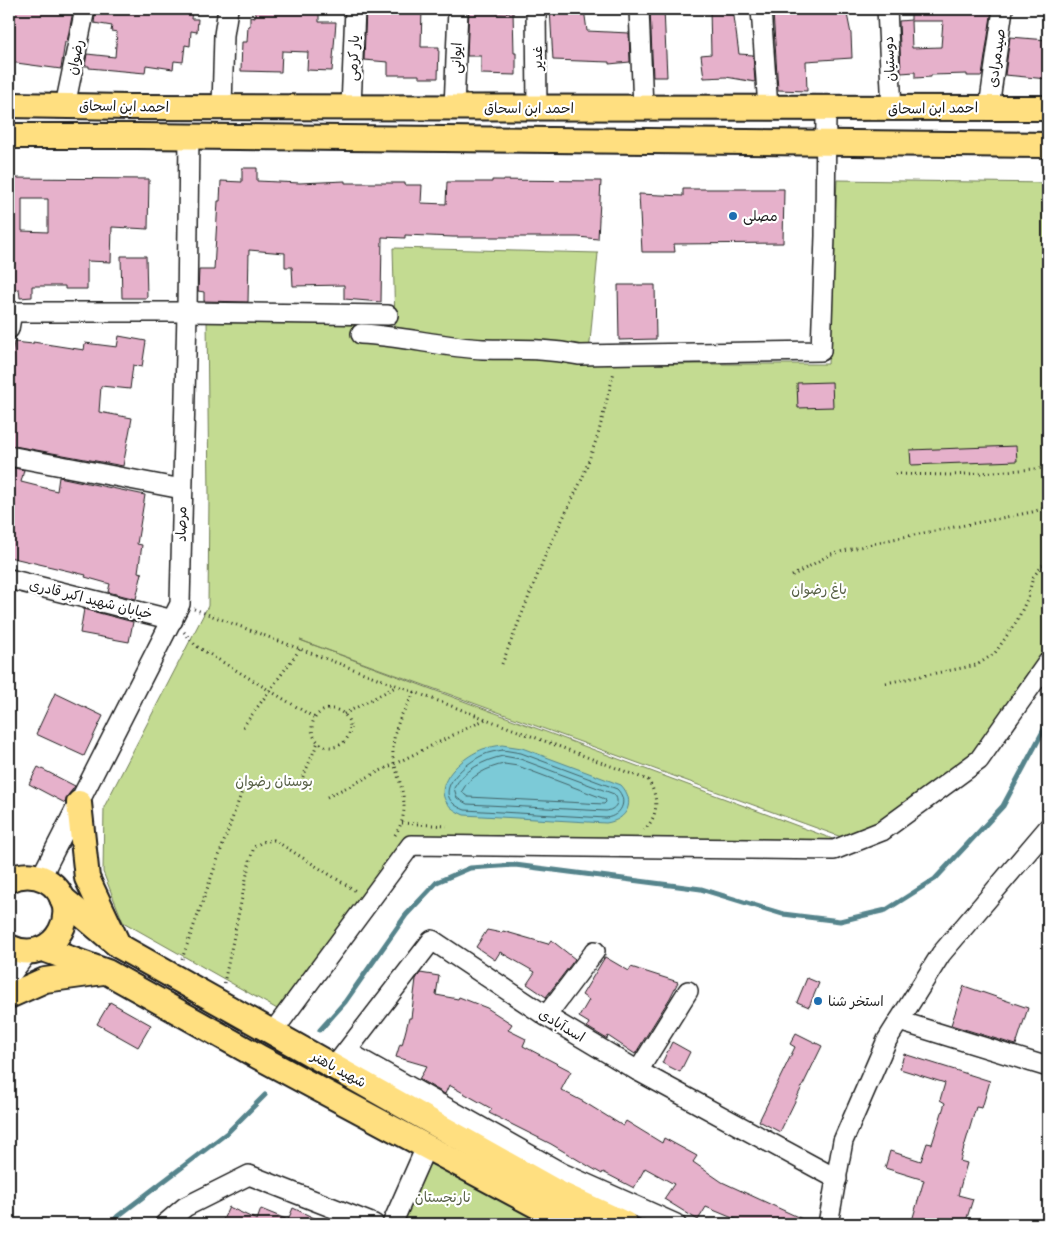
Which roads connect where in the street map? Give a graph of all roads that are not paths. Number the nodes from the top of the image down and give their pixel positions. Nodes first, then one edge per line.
1 (86, 9) edge
2 (228, 9) edge
3 (355, 9) edge
4 (458, 9) edge
5 (536, 9) edge
6 (638, 9) edge
7 (761, 9) edge
8 (887, 9) edge
9 (1003, 9) edge
10 (9, 105) edge
11 (65, 106) junction
12 (222, 107) junction
13 (351, 107) junction
14 (989, 107) junction
15 (454, 108) junction
16 (537, 108) junction
17 (643, 108) junction
18 (768, 108) junction
19 (826, 108) junction
20 (1048, 108) edge
21 (892, 109) junction
22 (9, 136) edge
23 (189, 136) junction
24 (826, 142) junction
25 (1048, 145) edge
26 (187, 312) junction
27 (388, 315) dead end
28 (10, 317) edge
29 (361, 334) dead end
30 (9, 456) edge
31 (182, 489) junction
32 (9, 579) edge
33 (176, 612) junction
34 (1048, 662) edge
35 (79, 803) junction
36 (1048, 828) edge
37 (41, 878) junction
38 (9, 879) edge
39 (62, 898) junction
40 (119, 946) junction
41 (27, 950) edge
42 (595, 951) dead end
43 (107, 972) junction
44 (9, 977) edge
45 (688, 991) dead end
46 (9, 996) edge
47 (546, 1016) junction
48 (899, 1021) junction
49 (272, 1033) junction
50 (341, 1059) junction
51 (1048, 1067) edge
52 (638, 1070) junction
53 (426, 1147) junction
54 (837, 1179) junction
55 (165, 1224) edge
56 (374, 1224) edge
57 (392, 1224) edge
58 (571, 1224) edge
59 (625, 1224) edge
60 (676, 1224) edge
61 (828, 1224) edge

1 - 11 street, رضوان
2 - 12 street
3 - 13 street, یار کرمی
4 - 15 street, ایوانی
5 - 16 street, غدیر
6 - 17 street
7 - 18 street
8 - 21 street, دوستیان
9 - 14 street, صیدمرادی
10 - 11 main road, احمد ابن اسحاق
11 - 12 main road, احمد ابن اسحاق
12 - 13 main road, احمد ابن اسحاق
13 - 15 main road, احمد ابن اسحاق
14 - 20 main road, احمد ابن اسحاق
14 - 21 main road, احمد ابن اسحاق
15 - 16 main road, احمد ابن اسحاق
16 - 17 main road, احمد ابن اسحاق
17 - 18 main road, احمد ابن اسحاق
18 - 19 main road, احمد ابن اسحاق
19 - 21 main road, احمد ابن اسحاق
19 - 24 street
22 - 23 main road
23 - 24 main road
23 - 26 street, مرصاد
24 - 25 main road
24 - 29 street
26 - 27 street
26 - 28 street
26 - 31 street, مرصاد
30 - 31 street
31 - 33 street, مرصاد
32 - 33 street, خیابان شهید اکبر قادری
33 - 35 street, مرصاد
34 - 49 street
35 - 37 street, مرصاد
35 - 40 main road
36 - 48 street
37 - 38 main road
37 - 39 main road, شهید باهنر
39 - 40 main road, شهید باهنر
39 - 41 main road
40 - 49 main road, شهید باهنر
41 - 43 main road, شهید باهنر
41 - 44 street
42 - 47 street
43 - 46 main road
43 - 53 main road, شهید باهنر
45 - 52 street
47 - 50 street, اسدآبادی
47 - 52 street, اسدآبادی
48 - 51 street
48 - 54 street
49 - 50 main road, شهید باهنر
50 - 59 main road, شهید باهنر
50 - 60 street
52 - 54 street, اسدآبادی
53 - 57 street
53 - 58 main road, شهید باهنر
54 - 61 street
55 - 56 street

